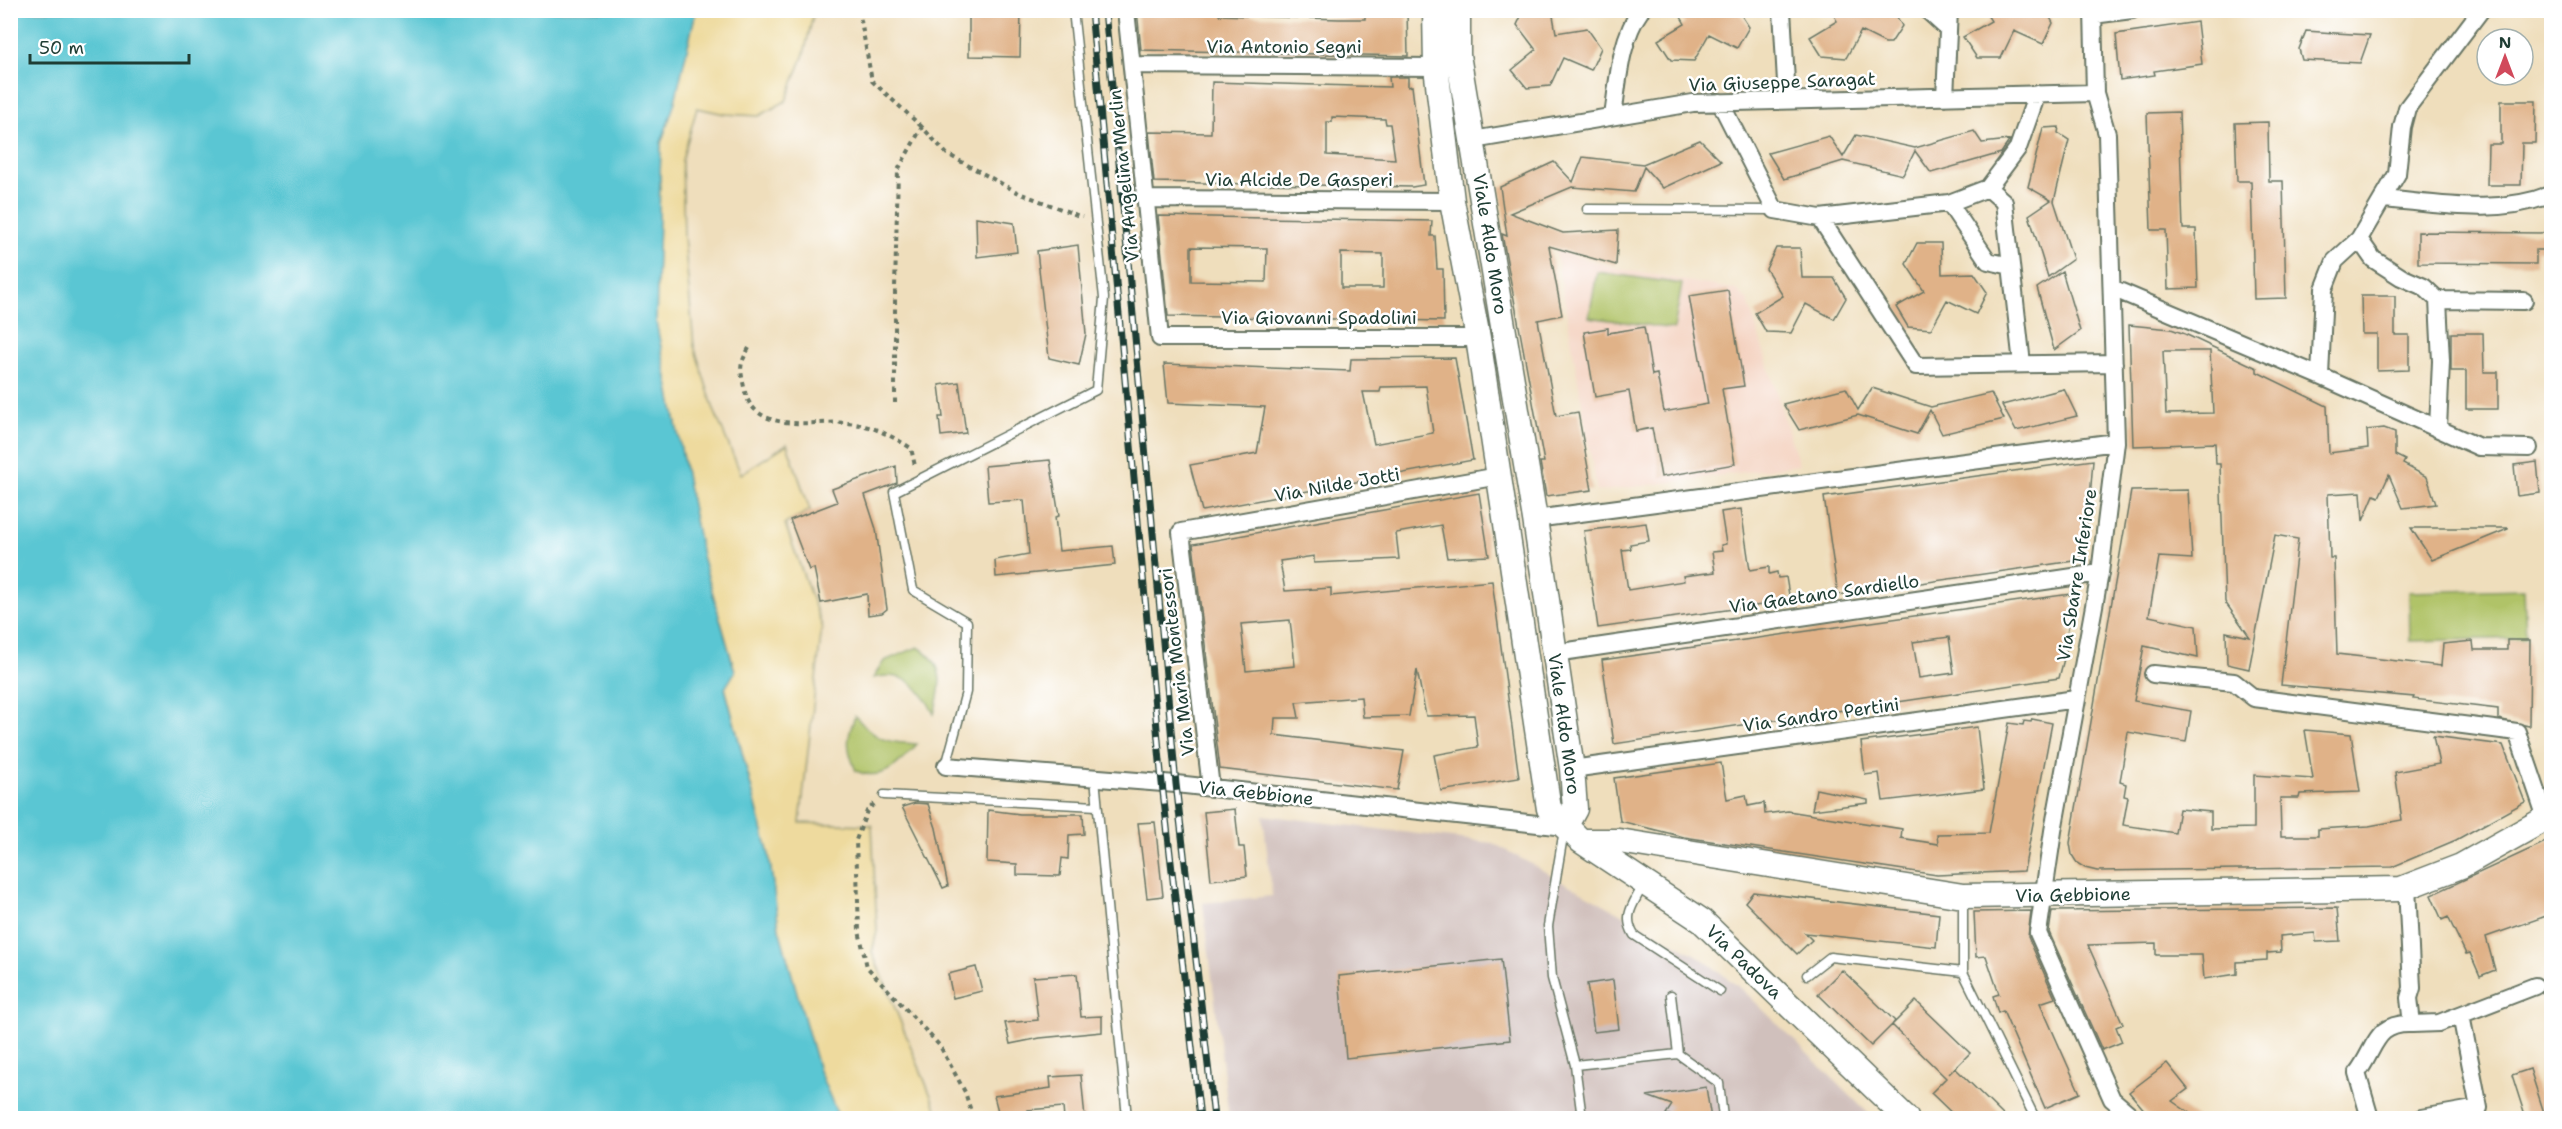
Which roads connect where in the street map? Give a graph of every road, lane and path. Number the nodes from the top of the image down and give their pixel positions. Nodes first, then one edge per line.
1 (859, 10) edge
2 (1073, 10) edge
3 (1126, 10) edge
4 (1435, 10) edge
5 (1458, 10) edge
6 (1641, 10) edge
7 (1782, 10) edge
8 (1928, 10) edge
9 (1949, 10) edge
10 (2132, 10) edge
11 (2481, 10) edge
12 (2093, 13) edge
13 (1948, 29) junction
14 (1133, 65) junction
15 (1436, 67) junction
16 (2095, 93) junction
17 (2037, 94) junction
18 (1945, 97) junction
19 (1787, 100) junction
20 (1720, 102) junction
21 (1612, 116) junction
22 (922, 128) junction
23 (1473, 140) junction
24 (1988, 189) junction
25 (2552, 194) edge
26 (1145, 199) junction
27 (2384, 199) junction
28 (1452, 201) junction
29 (1950, 203) junction
30 (1587, 209) dead end
31 (1775, 210) junction
32 (1820, 218) junction
33 (1096, 223) junction
34 (2359, 239) junction
35 (2011, 266) junction
36 (2112, 288) junction
37 (2438, 300) junction
38 (2524, 301) dead end
39 (1160, 338) joint
40 (1478, 338) junction
41 (749, 348) dead end
42 (2114, 363) junction
43 (2022, 364) junction
44 (2320, 376) junction
45 (895, 403) dead end
46 (2438, 428) junction
47 (2116, 442) junction
48 (2529, 448) dead end
49 (1499, 476) junction
50 (918, 480) junction
51 (1535, 519) junction
52 (1181, 532) joint
53 (2100, 573) junction
54 (1555, 653) junction
55 (2153, 674) dead end
56 (2076, 699) junction
57 (946, 766) joint
58 (1572, 769) junction
59 (1095, 778) junction
60 (1211, 788) junction
61 (884, 795) joint
62 (1097, 806) junction
63 (2549, 816) edge
64 (1573, 834) junction
65 (1644, 882) junction
66 (2407, 887) junction
67 (1963, 896) junction
68 (2043, 896) junction
69 (1963, 972) junction
70 (1806, 975) dead end
71 (2535, 986) dead end
72 (1720, 991) dead end
73 (1671, 995) dead end
74 (2462, 1015) junction
75 (2412, 1024) junction
76 (1678, 1054) junction
77 (1575, 1065) junction
78 (973, 1119) edge
79 (1127, 1119) edge
80 (1582, 1119) edge
81 (1724, 1119) edge
82 (1906, 1119) edge
83 (2035, 1119) edge
84 (2134, 1119) edge
85 (2370, 1119) edge
86 (2422, 1119) edge

1 - 22 path
2 - 33 lane
3 - 14 street, Via Angelina Merlin
4 - 15 street, Viale Aldo Moro
5 - 23 street, Viale Aldo Moro
6 - 21 street
7 - 19 street
8 - 13 street
9 - 13 street
10 - 12 street
11 - 27 street
12 - 16 street, Via Sbarre Inferiore
13 - 18 street
14 - 15 street, Via Antonio Segni
14 - 26 street, Via Angelina Merlin
15 - 28 street, Viale Aldo Moro
16 - 17 street, Via Giuseppe Saragat
16 - 36 street, Via Sbarre Inferiore
17 - 18 street, Via Giuseppe Saragat
17 - 24 street
18 - 19 street, Via Giuseppe Saragat
19 - 20 street, Via Giuseppe Saragat
20 - 21 street, Via Giuseppe Saragat
20 - 31 street
21 - 23 street, Via Giuseppe Saragat
22 - 33 path
22 - 45 path
23 - 51 street, Viale Aldo Moro
24 - 29 street
24 - 35 street
25 - 27 street
26 - 28 street, Via Alcide De Gasperi
26 - 39 street, Via Angelina Merlin
27 - 34 street
28 - 40 street, Viale Aldo Moro
29 - 32 street
29 - 35 street
30 - 31 lane
31 - 32 street
32 - 43 street
33 - 50 lane
34 - 37 street
34 - 44 street
35 - 43 street
36 - 42 street, Via Sbarre Inferiore
36 - 44 street
37 - 38 street
37 - 46 street
39 - 40 street, Via Giovanni Spadolini
40 - 49 street, Viale Aldo Moro
41 - 50 path
42 - 43 street
42 - 47 street, Via Sbarre Inferiore
44 - 46 street
46 - 48 street
47 - 51 street
47 - 53 street, Via Sbarre Inferiore
49 - 52 street, Via Nilde Jotti
49 - 64 street, Viale Aldo Moro
50 - 57 lane
51 - 54 street, Viale Aldo Moro
52 - 60 street, Via Maria Montessori
53 - 54 street, Via Gaetano Sardiello
53 - 56 street, Via Sbarre Inferiore
54 - 58 street, Viale Aldo Moro
55 - 63 street
56 - 58 street, Via Sandro Pertini
56 - 68 street, Via Sbarre Inferiore
57 - 59 street, Via Gebbione
58 - 64 street, Viale Aldo Moro
59 - 60 street, Via Gebbione
59 - 62 lane
60 - 64 street, Via Gebbione
61 - 62 lane
61 - 78 path
62 - 79 lane
63 - 66 street, Via Gebbione
64 - 65 street, Via Padova
64 - 67 street, Via Gebbione
64 - 77 lane
65 - 72 lane
65 - 82 street, Via Padova
66 - 68 street, Via Gebbione
66 - 75 street
67 - 68 street, Via Gebbione
67 - 69 lane
68 - 84 street, Via Sbarre Inferiore
69 - 70 lane
69 - 83 lane
71 - 74 street
73 - 76 lane
74 - 75 street
74 - 86 street
75 - 85 street
76 - 77 lane
76 - 81 lane
77 - 80 lane

